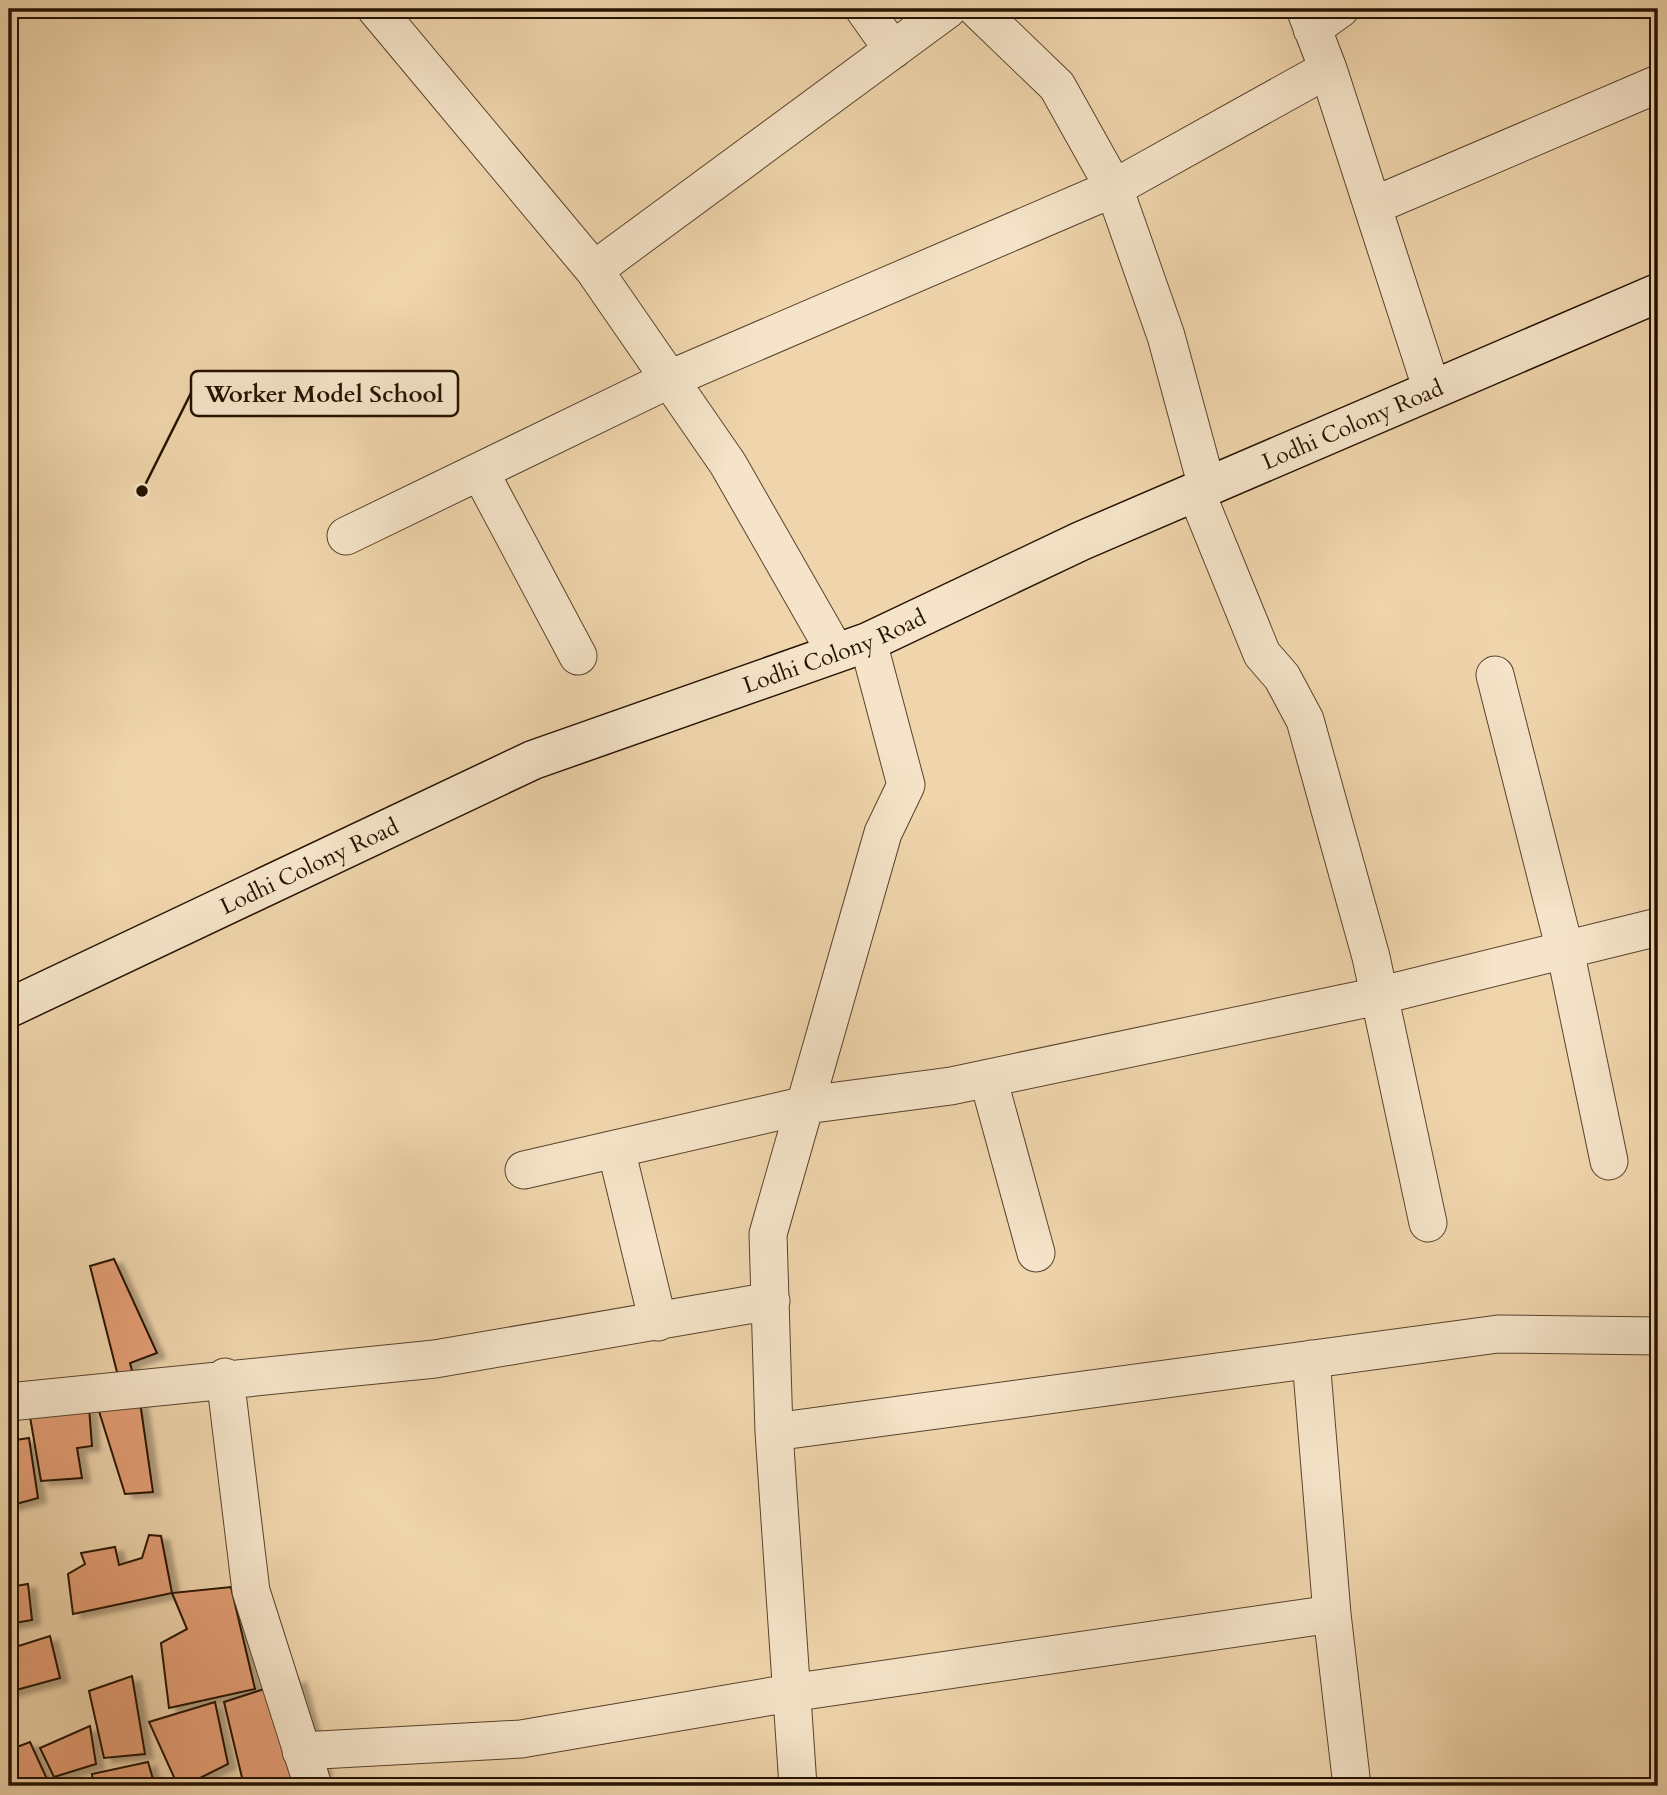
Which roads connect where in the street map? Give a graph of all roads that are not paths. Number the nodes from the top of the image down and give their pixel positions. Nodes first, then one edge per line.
1 (376, 9) edge
2 (864, 9) edge
3 (948, 9) edge
4 (977, 9) edge
5 (1319, 15) edge
6 (892, 50) junction
7 (1328, 69) junction
8 (1658, 84) edge
9 (1114, 188) junction
10 (1373, 206) junction
11 (594, 270) junction
12 (1658, 293) edge
13 (670, 379) junction
14 (1432, 390) junction
15 (480, 472) junction
16 (1201, 489) junction
17 (346, 536) dead end
18 (852, 647) junction
19 (578, 656) dead end
20 (1495, 675) dead end
21 (1658, 927) edge
22 (1565, 950) junction
23 (1378, 996) junction
24 (9, 1008) edge
25 (988, 1078) junction
26 (806, 1105) junction
27 (616, 1149) junction
28 (1609, 1161) dead end
29 (524, 1170) dead end
30 (1428, 1223) dead end
31 (1036, 1253) dead end
32 (771, 1301) junction
33 (657, 1322) junction
34 (1658, 1336) edge
35 (1311, 1359) junction
36 (225, 1377) junction
37 (9, 1402) edge
38 (774, 1432) junction
39 (1332, 1614) junction
40 (790, 1693) junction
41 (302, 1751) junction
42 (313, 1786) edge
43 (798, 1786) edge
44 (1352, 1786) edge

1 - 11 street
2 - 6 street
3 - 6 street
4 - 9 street
5 - 7 street
6 - 11 street
7 - 9 street
7 - 10 street
8 - 10 street
9 - 13 street
9 - 16 street
10 - 14 street
11 - 13 street
12 - 14 main road, Lodhi Colony Road
13 - 15 street
13 - 18 street
14 - 16 main road, Lodhi Colony Road
15 - 17 street
15 - 19 street
16 - 18 main road, Lodhi Colony Road
16 - 23 street
18 - 24 main road, Lodhi Colony Road
18 - 26 street
20 - 22 street
21 - 22 street
22 - 23 street
22 - 28 street
23 - 25 street
23 - 30 street
25 - 26 street
25 - 31 street
26 - 27 street
26 - 32 street
27 - 29 street
27 - 33 street
32 - 33 street
32 - 38 street
33 - 36 street
34 - 35 street
35 - 38 street
35 - 39 street
36 - 37 street
36 - 41 street
38 - 40 street
39 - 40 street
39 - 44 street
40 - 41 street
40 - 43 street
41 - 42 street

